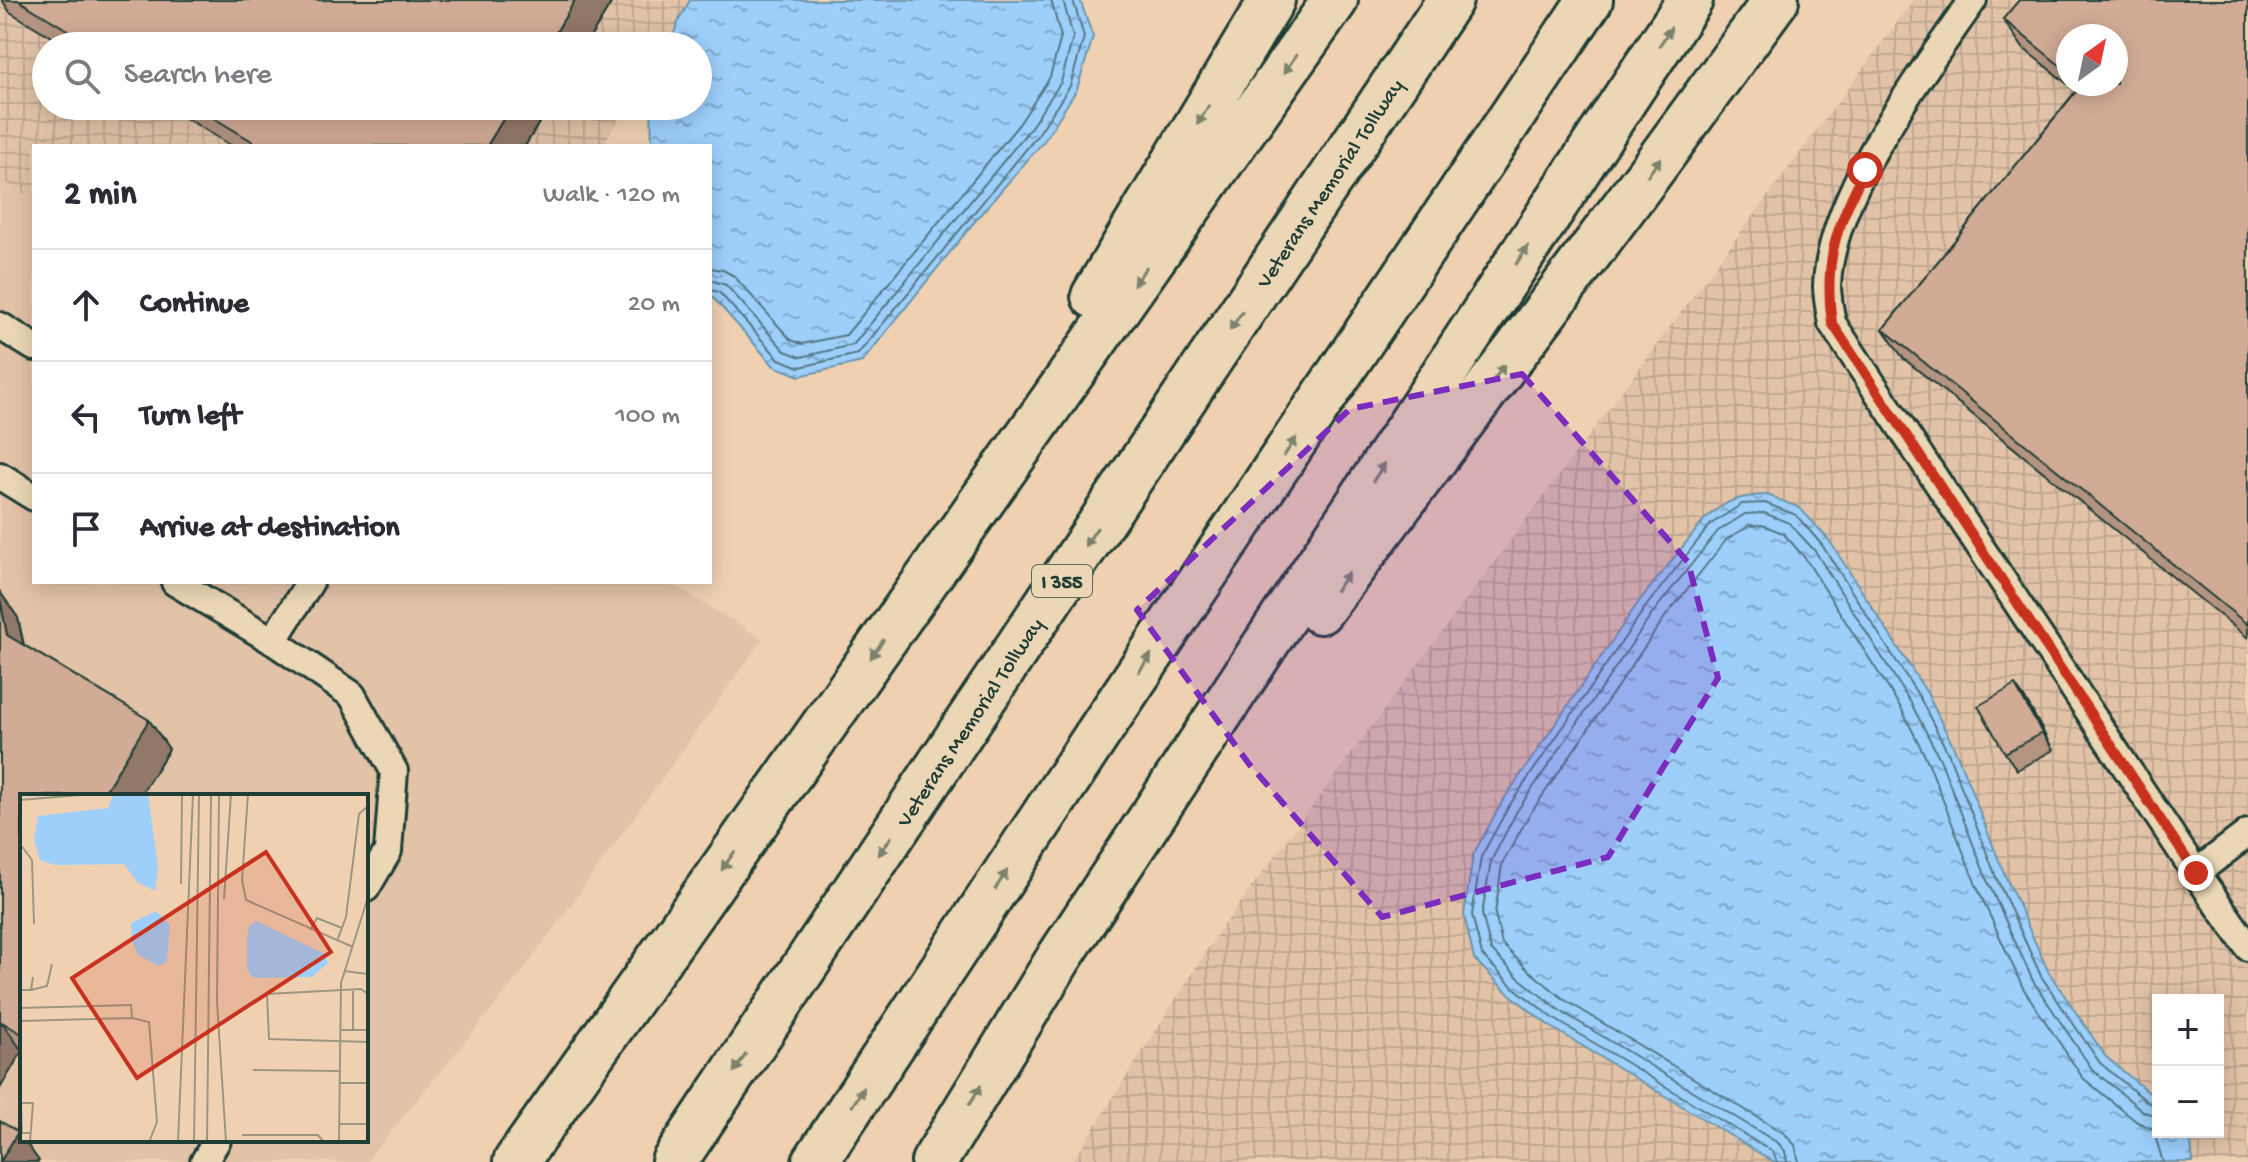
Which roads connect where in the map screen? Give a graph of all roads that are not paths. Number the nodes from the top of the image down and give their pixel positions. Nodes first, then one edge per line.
1 (1272, 0) edge
2 (1335, 0) edge
3 (1450, 0) edge
4 (1590, 0) edge
5 (1690, 0) edge
6 (1776, 0) edge
7 (1973, 0) edge
8 (0, 326) edge
9 (32, 346) edge
10 (0, 476) edge
11 (32, 496) edge
12 (178, 584) edge
13 (309, 584) edge
14 (904, 612) junction
15 (273, 641) junction
16 (2248, 833) edge
17 (2196, 873) junction
18 (368, 885) edge
19 (2248, 947) edge
20 (1059, 958) junction
21 (216, 1142) edge
22 (204, 1162) edge
23 (516, 1162) edge
24 (674, 1162) edge
25 (815, 1162) edge
26 (934, 1162) edge

1 -> 14 highway
2 -> 14 highway
3 -> 24 highway, Veterans Memorial Tollway / I 355
25 -> 4 highway
20 -> 5 highway
20 -> 6 highway
7 - 17 lane
8 - 9 lane
10 - 11 lane
12 - 15 lane
13 - 15 lane
14 -> 23 highway
15 - 18 lane
16 - 17 lane
17 - 19 lane
26 -> 20 highway
21 - 22 lane

